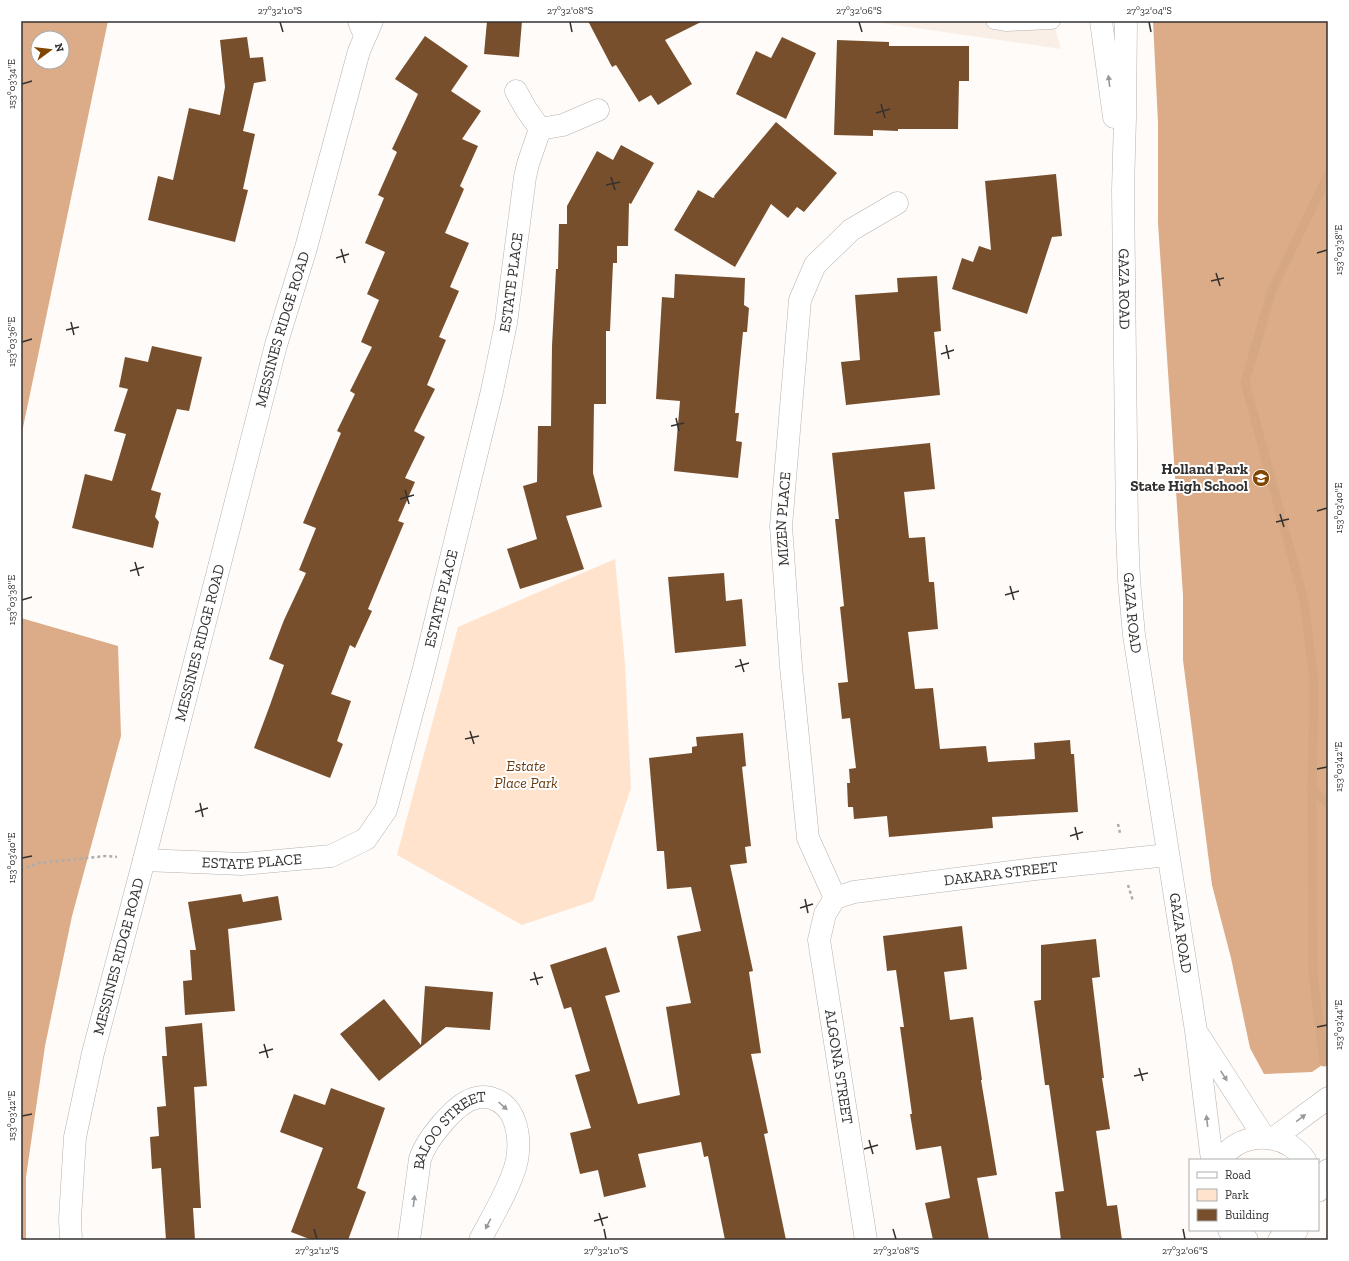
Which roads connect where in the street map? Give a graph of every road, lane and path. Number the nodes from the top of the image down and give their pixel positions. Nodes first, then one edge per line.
1 (994, 21) edge
2 (1052, 21) edge
3 (1101, 21) edge
4 (1126, 21) edge
5 (364, 23) edge
6 (516, 91) dead end
7 (598, 110) dead end
8 (540, 129) junction
9 (1123, 190) junction
10 (897, 203) dead end
11 (1168, 855) junction
12 (144, 860) junction
13 (21, 870) edge
14 (1128, 886) dead end
15 (835, 898) junction
16 (1133, 901) dead end
17 (1196, 1031) junction
18 (1328, 1098) edge
19 (1269, 1138) junction
20 (1212, 1159) edge
21 (1221, 1159) edge
22 (1304, 1159) edge
23 (1328, 1170) edge
24 (1319, 1189) edge
25 (1230, 1231) edge
26 (1296, 1231) edge
27 (71, 1240) edge
28 (409, 1240) edge
29 (480, 1240) edge
30 (866, 1240) edge
31 (1247, 1240) edge
32 (1279, 1240) edge

1 - 2 lane
9 -> 3 street, GAZA ROAD
4 - 9 street, GAZA ROAD
5 - 12 street, MESSINES RIDGE ROAD
6 - 8 street
7 - 8 street
8 - 12 street, ESTATE PLACE
9 - 11 street, GAZA ROAD
10 - 15 street, MIZEN PLACE
11 - 15 street, DAKARA STREET
11 - 17 street, GAZA ROAD
12 - 13 path
12 - 27 street, MESSINES RIDGE ROAD
14 - 16 path
15 - 30 street, ALGONA STREET
17 -> 19 street, GAZA ROAD
20 -> 17 street, GAZA ROAD
19 -> 18 street
19 - 21 street
19 - 22 street
23 - 24 street
25 - 31 street
26 - 32 street
28 -> 29 street, BALOO STREET

